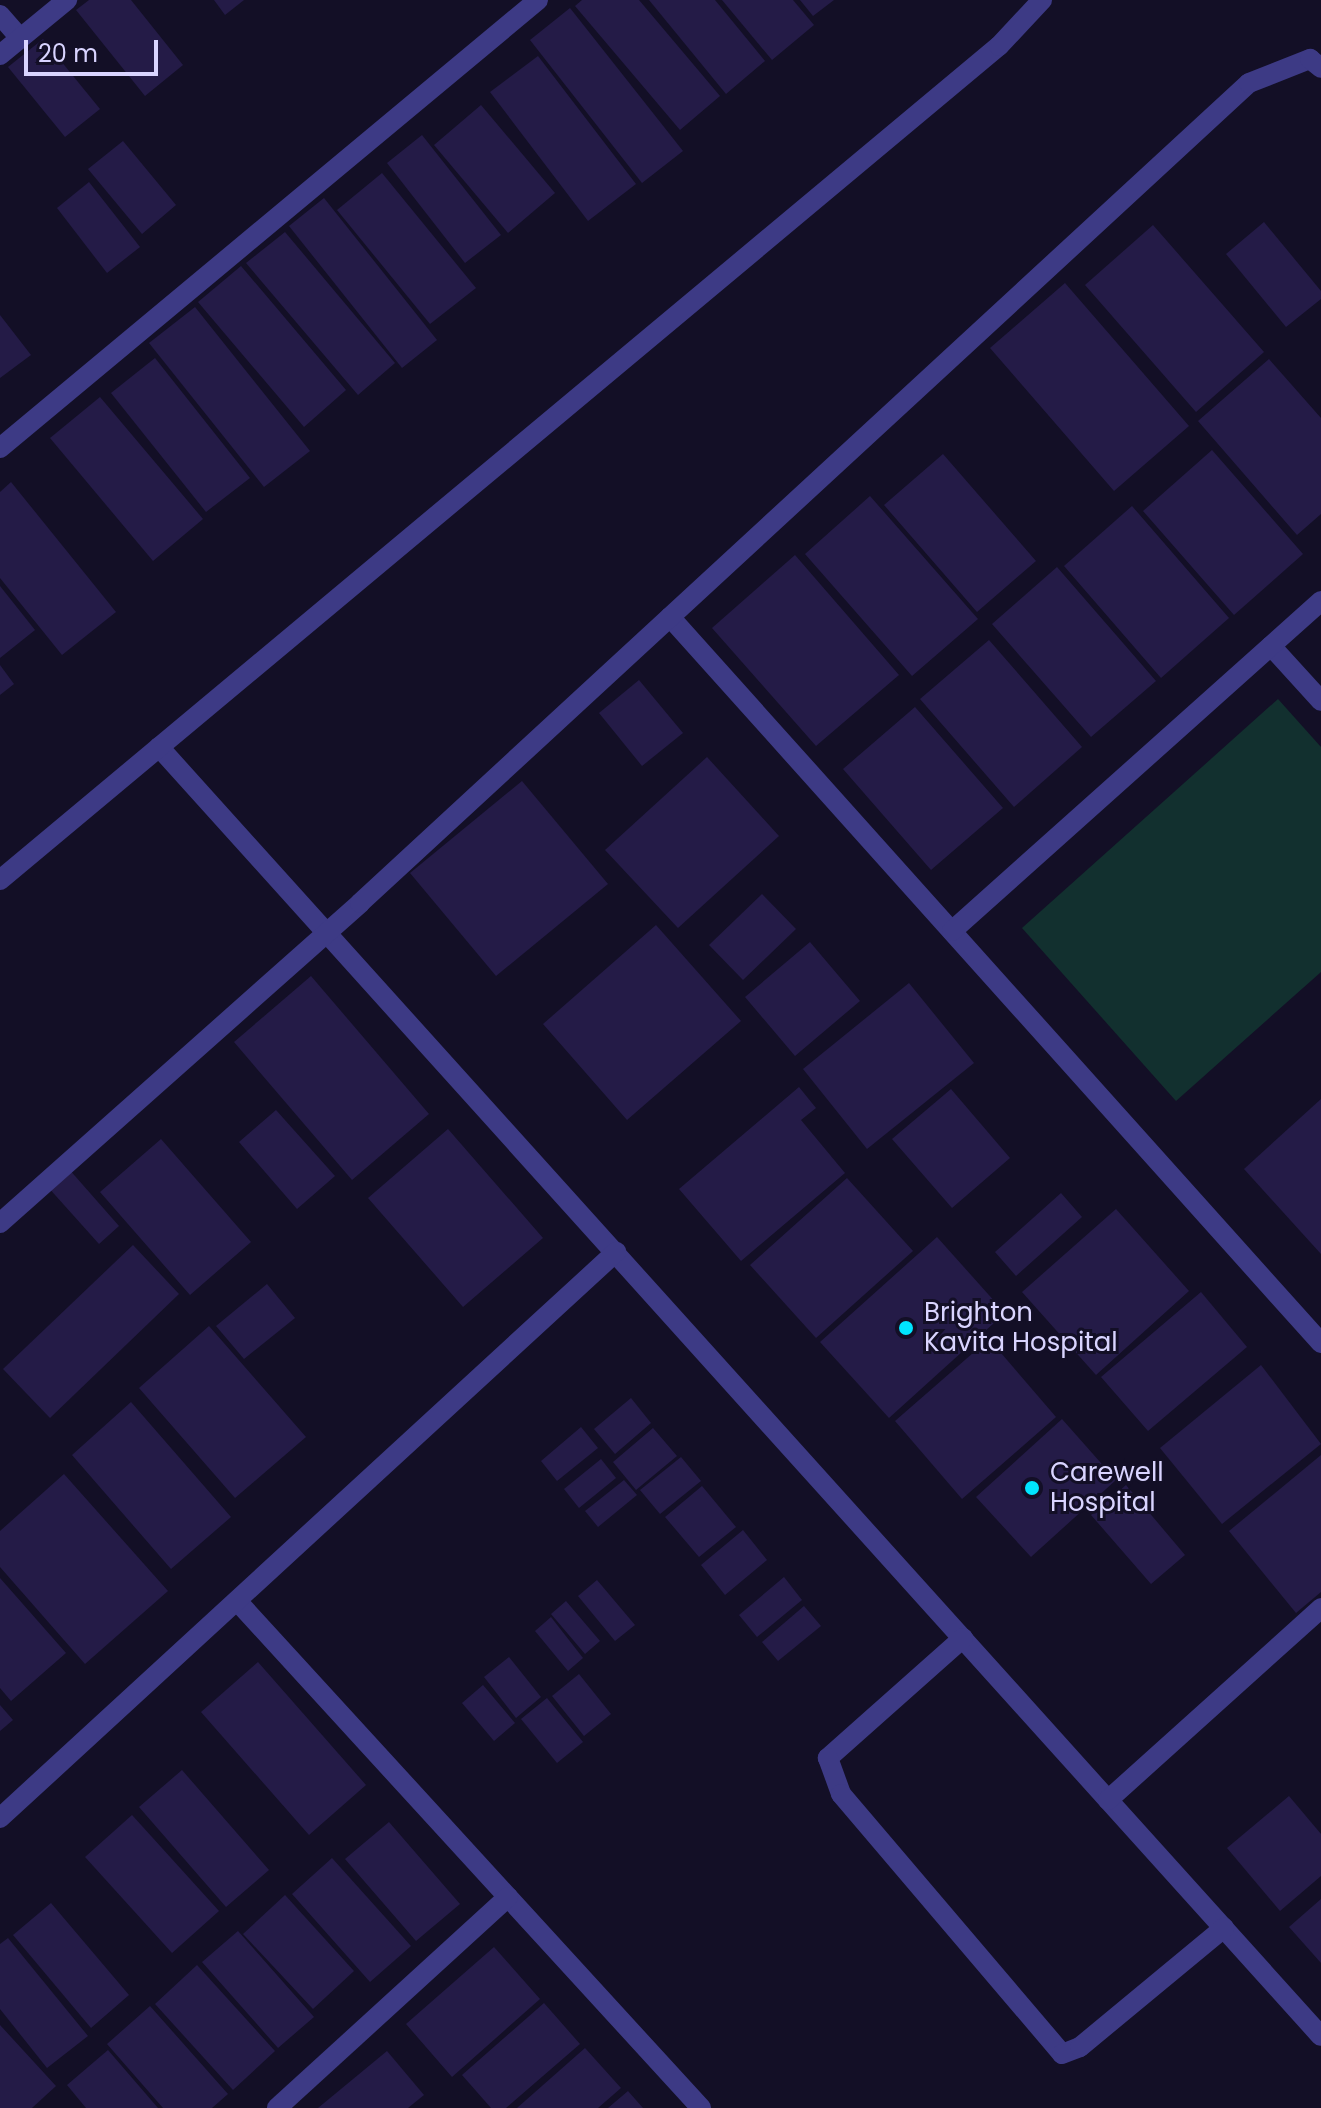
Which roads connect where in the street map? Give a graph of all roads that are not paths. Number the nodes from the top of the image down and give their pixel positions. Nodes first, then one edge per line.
1 (67, 0) edge
2 (538, 0) edge
3 (1042, 0) edge
4 (0, 15) edge
5 (20, 38) junction
6 (0, 55) edge
7 (1321, 68) edge
8 (0, 448) edge
9 (1321, 601) edge
10 (670, 617) junction
11 (1271, 646) junction
12 (1321, 701) edge
13 (159, 747) junction
14 (0, 880) edge
15 (952, 931) junction
16 (327, 932) junction
17 (0, 1223) edge
18 (616, 1252) junction
19 (1321, 1343) edge
20 (238, 1602) junction
21 (1321, 1608) edge
22 (963, 1638) junction
23 (1108, 1800) junction
24 (0, 1818) edge
25 (508, 1897) junction
26 (1224, 1928) junction
27 (1321, 2036) edge
28 (277, 2108) edge
29 (701, 2108) edge

1 - 5 street
2 - 8 street
3 - 13 street
4 - 5 street
5 - 6 street
7 - 10 street
9 - 11 street
10 - 15 street
10 - 16 street
11 - 12 street
11 - 15 street
13 - 14 street
13 - 16 street
15 - 19 street
16 - 17 street
16 - 18 street
18 - 20 street
18 - 22 street
20 - 24 street
20 - 25 street
21 - 23 street
22 - 23 street
22 - 26 street
23 - 26 street
25 - 28 street
25 - 29 street
26 - 27 street

